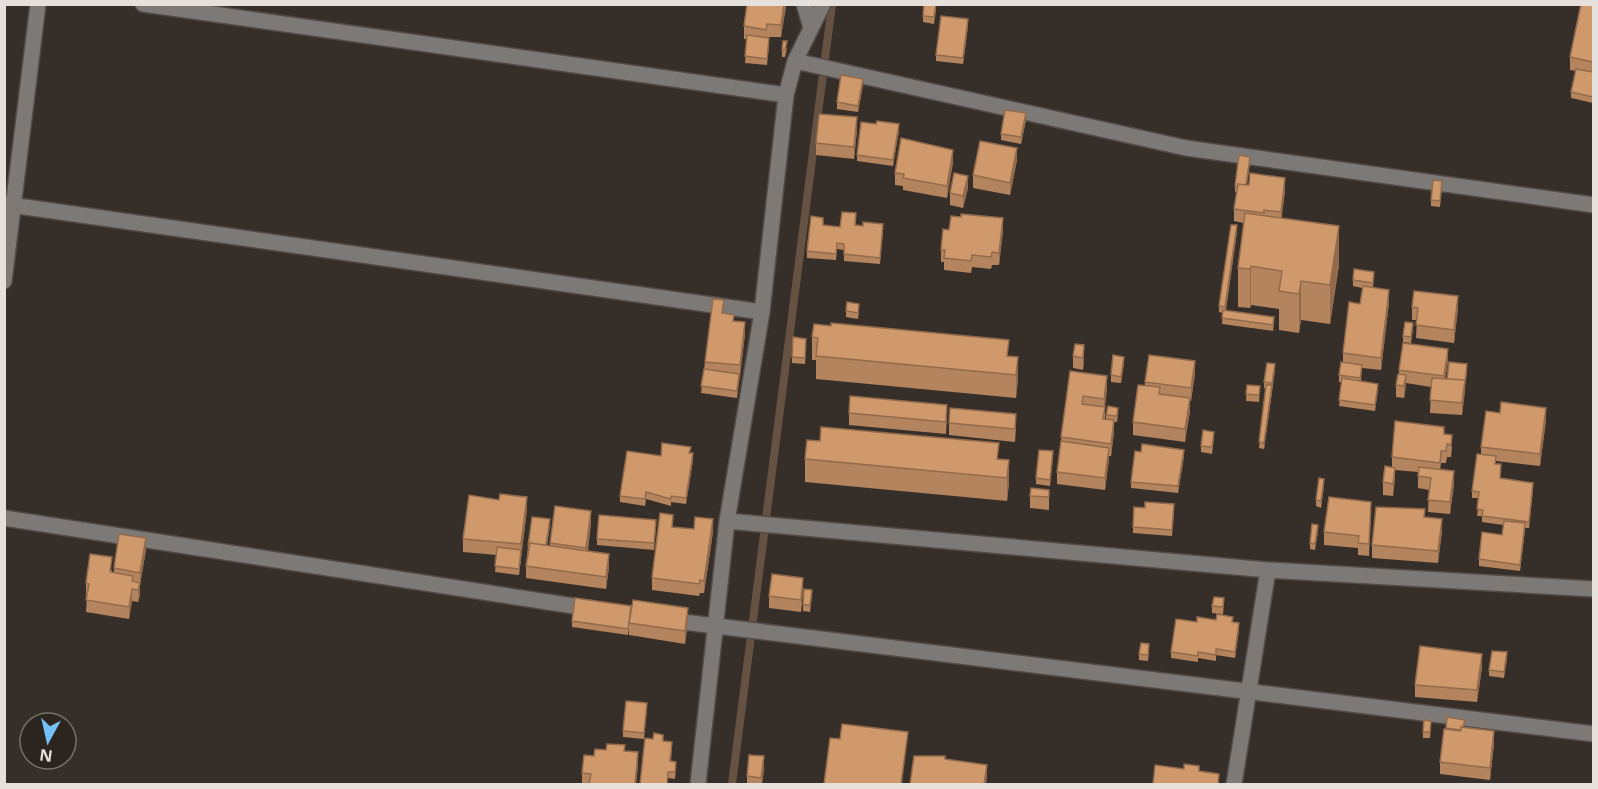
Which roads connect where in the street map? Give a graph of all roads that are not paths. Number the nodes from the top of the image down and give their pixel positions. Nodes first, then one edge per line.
1 (38, 4) edge
2 (143, 4) edge
3 (804, 4) edge
4 (823, 4) edge
5 (811, 28) junction
6 (795, 61) junction
7 (786, 95) junction
8 (9, 205) edge
9 (1593, 205) edge
10 (4, 281) edge
11 (762, 312) junction
12 (4, 518) edge
13 (727, 521) junction
14 (1268, 570) junction
15 (1593, 590) edge
16 (608, 611) edge
17 (656, 618) edge
18 (715, 627) junction
19 (1248, 689) junction
20 (1593, 734) edge
21 (698, 784) edge
22 (1234, 784) edge

1 - 8 street
2 - 7 street
3 - 5 street
4 - 5 street
5 - 6 street
6 - 7 street
6 - 9 street
7 - 11 street
8 - 10 street
8 - 11 street
11 - 13 street
12 - 16 street
13 - 14 street
13 - 18 street
14 - 15 street
14 - 19 street
17 - 18 street
18 - 19 street
18 - 21 street
19 - 20 street
19 - 22 street

